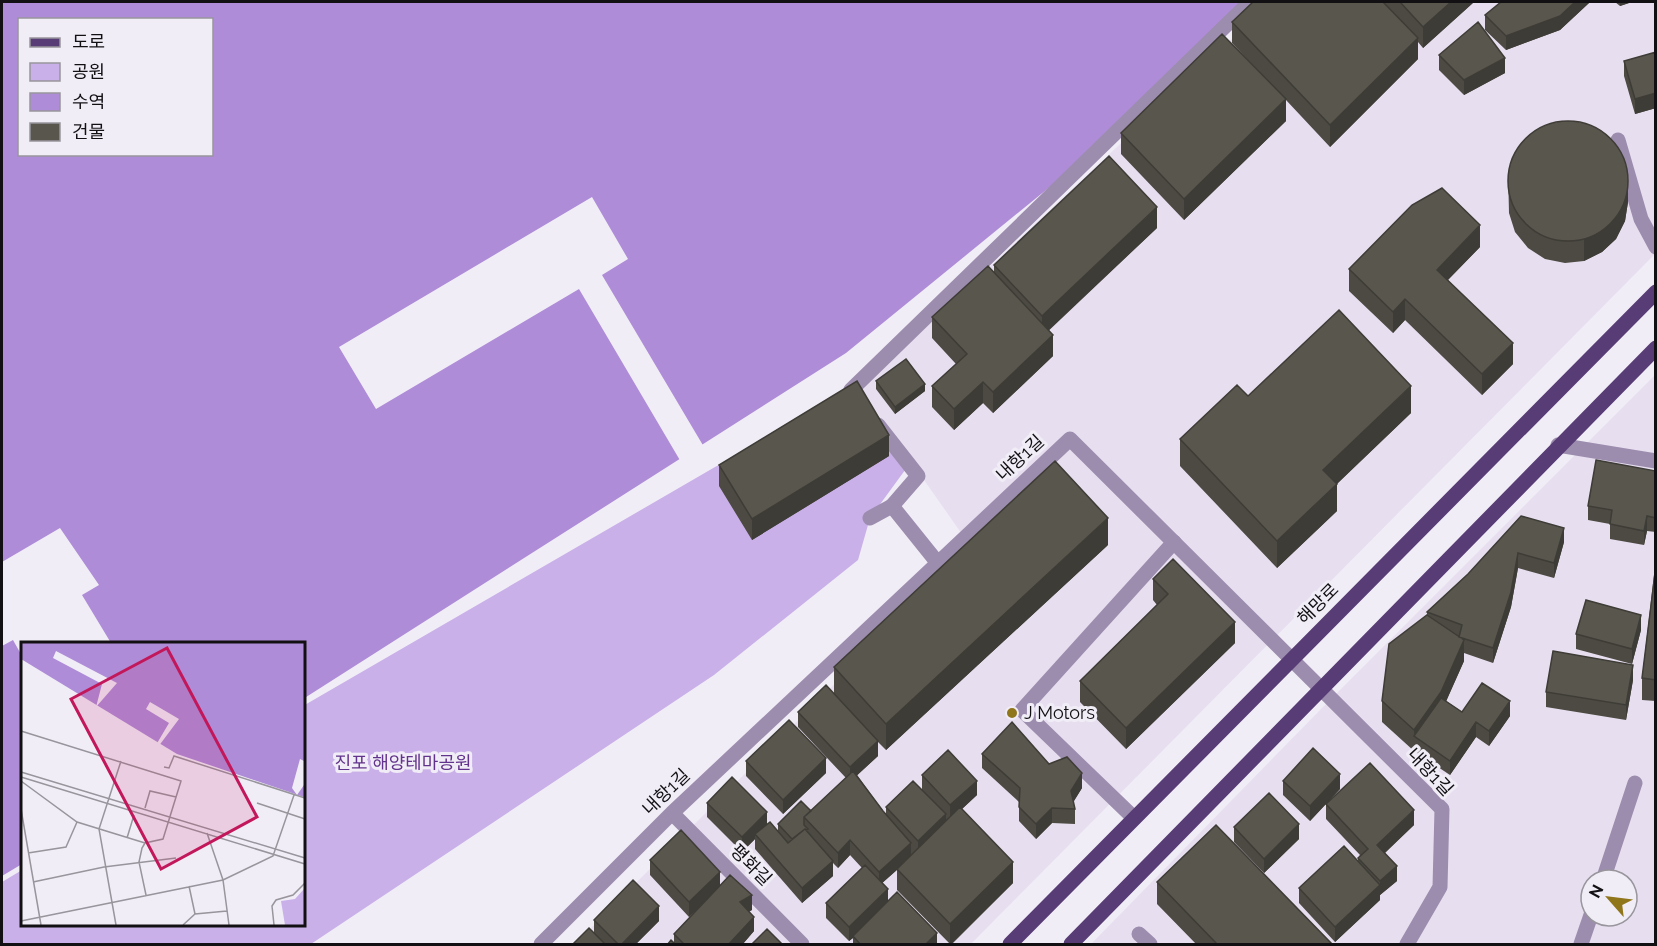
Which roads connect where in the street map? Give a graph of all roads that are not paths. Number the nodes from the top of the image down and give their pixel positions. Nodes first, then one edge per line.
1 (1250, 2) edge
2 (1618, 140) dead end
3 (1656, 247) edge
4 (1656, 292) edge
5 (1656, 348) edge
6 (1558, 445) junction
7 (1656, 461) edge
8 (892, 506) junction
9 (870, 518) dead end
10 (1174, 542) junction
11 (937, 562) junction
12 (1290, 660) junction
13 (1321, 690) junction
14 (1635, 783) dead end
15 (672, 813) junction
16 (1134, 818) junction
17 (1607, 868) edge
18 (1587, 928) edge
19 (541, 945) edge
20 (802, 945) edge
21 (1010, 945) edge
22 (1071, 945) edge
23 (1407, 945) edge
24 (1581, 945) edge

1 - 8 street
2 - 3 street
4 - 12 main road, 해망로
5 - 6 main road
6 - 7 street
6 - 13 main road
8 - 9 street
8 - 11 street
10 - 11 street, 내항1길
10 - 12 street, 내항1길
10 - 16 street
11 - 15 street, 내항1길
12 - 13 street, 내항1길
12 - 16 main road, 해망로
13 - 22 main road
13 - 23 street, 내항1길
14 - 17 street
15 - 19 street, 내항1길
15 - 20 street, 평화길
16 - 21 main road, 해망로
18 - 24 street

